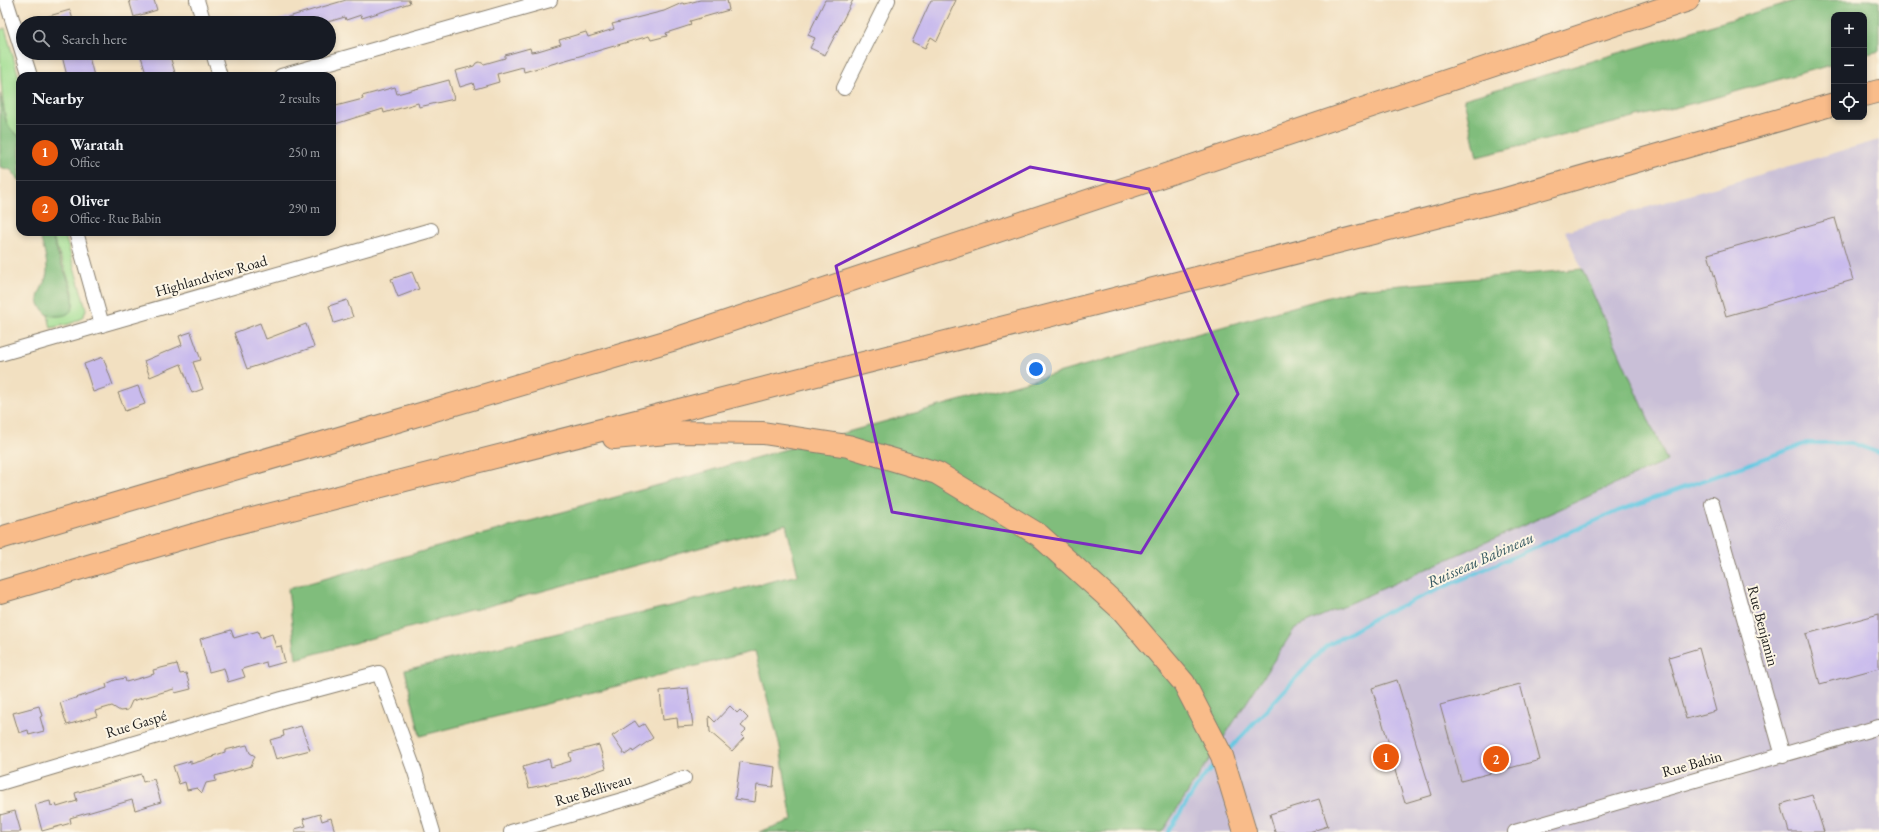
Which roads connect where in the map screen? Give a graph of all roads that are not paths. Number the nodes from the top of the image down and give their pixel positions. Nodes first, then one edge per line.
1 (6, 0) edge
2 (197, 0) edge
3 (550, 0) edge
4 (888, 0) edge
5 (1688, 0) edge
6 (202, 16) edge
7 (16, 32) edge
8 (25, 60) edge
9 (215, 60) edge
10 (29, 72) edge
11 (219, 72) edge
12 (295, 72) edge
13 (844, 88) dead end
14 (1879, 91) edge
15 (1867, 94) edge
16 (1831, 105) edge
17 (431, 230) dead end
18 (77, 236) edge
19 (102, 325) junction
20 (0, 354) edge
21 (543, 445) junction
22 (1712, 504) dead end
23 (0, 538) edge
24 (0, 592) edge
25 (1879, 727) edge
26 (1783, 756) junction
27 (684, 778) dead end
28 (0, 783) edge
29 (433, 832) edge
30 (512, 832) edge
31 (1245, 832) edge
32 (1515, 832) edge

1 - 7 street
2 - 6 street
3 - 12 street
4 - 13 street
5 - 23 highway
8 - 10 street
9 - 11 street
14 - 15 highway
16 - 21 highway
17 - 19 street, Highlandview Road
18 - 19 street
19 - 20 street, Highlandview Road
21 - 24 highway
21 - 31 highway
22 - 26 street, Rue Benjamin
25 - 26 street, Rue Babin
26 - 32 street, Rue Babin
27 - 30 street, Rue Belliveau
28 - 29 street, Rue Gaspé

